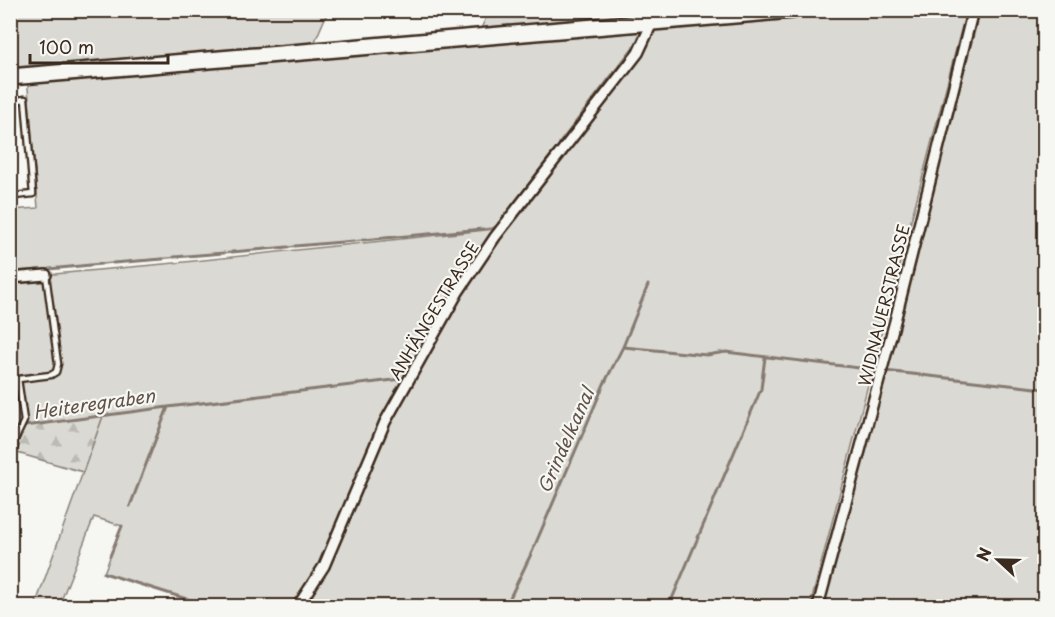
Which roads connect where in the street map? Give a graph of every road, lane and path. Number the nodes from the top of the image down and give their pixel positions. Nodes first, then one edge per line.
1 (793, 10) edge
2 (973, 10) edge
3 (652, 23) junction
4 (10, 77) edge
5 (10, 101) edge
6 (14, 196) dead end
7 (46, 275) joint
8 (10, 278) edge
9 (18, 379) junction
10 (10, 380) edge
11 (12, 443) edge
12 (10, 466) edge
13 (298, 606) edge
14 (818, 606) edge

1 - 3 main road
2 - 14 street, WIDNAUERSTRASSE
3 - 4 main road
3 - 13 street, ANHÄNGESTRASSE
5 - 6 lane
7 - 8 street
7 - 9 lane
9 - 10 lane
9 - 11 lane
11 - 12 lane

